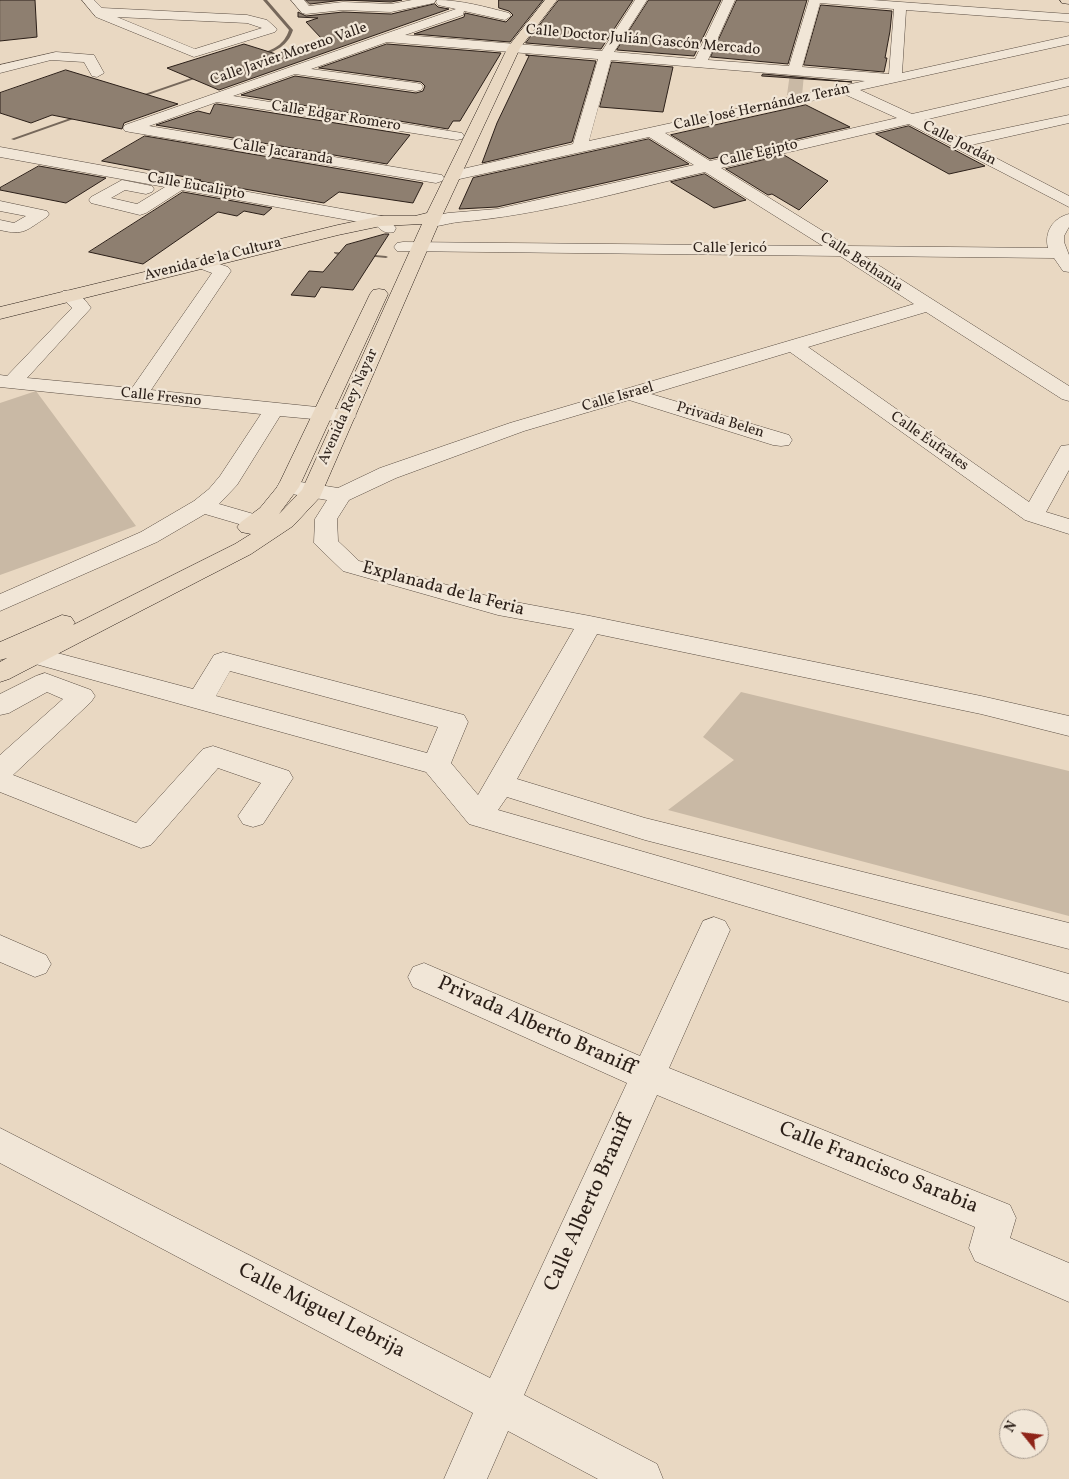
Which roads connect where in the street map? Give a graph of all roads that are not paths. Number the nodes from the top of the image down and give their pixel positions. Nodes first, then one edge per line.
1 (88, 0) edge
2 (297, 0) edge
3 (434, 0) edge
4 (539, 0) edge
5 (551, 0) edge
6 (641, 0) edge
7 (729, 0) edge
8 (815, 0) edge
9 (822, 0) edge
10 (459, 6) edge
11 (900, 6) junction
12 (505, 9) dead end
13 (98, 12) junction
14 (1069, 18) edge
15 (388, 38) junction
16 (1069, 40) edge
17 (508, 46) junction
18 (606, 55) junction
19 (700, 62) junction
20 (294, 70) junction
21 (795, 70) junction
22 (1, 72) edge
23 (98, 73) dead end
24 (895, 79) junction
25 (1069, 82) edge
26 (416, 88) dead end
27 (848, 90) junction
28 (214, 98) junction
29 (909, 118) junction
30 (1069, 119) edge
31 (586, 126) junction
32 (130, 128) joint
33 (643, 134) junction
34 (458, 136) junction
35 (997, 136) junction
36 (1060, 136) dead end
37 (957, 143) junction
38 (580, 148) junction
39 (0, 152) edge
40 (18, 156) junction
41 (0, 164) edge
42 (708, 166) junction
43 (446, 176) junction
44 (180, 184) junction
45 (167, 193) dead end
46 (1069, 202) edge
47 (0, 206) edge
48 (1069, 219) edge
49 (428, 221) junction
50 (385, 224) junction
51 (0, 225) edge
52 (342, 234) junction
53 (411, 247) junction
54 (842, 250) junction
55 (1057, 253) junction
56 (202, 263) junction
57 (1069, 267) edge
58 (222, 271) junction
59 (76, 301) junction
60 (927, 306) junction
61 (0, 313) edge
62 (0, 330) edge
63 (794, 346) junction
64 (6, 382) edge
65 (630, 394) junction
66 (138, 395) junction
67 (1069, 395) edge
68 (274, 409) junction
69 (323, 414) junction
70 (346, 416) junction
71 (781, 440) dead end
72 (1069, 451) edge
73 (288, 487) junction
74 (312, 492) junction
75 (341, 495) junction
76 (202, 506) junction
77 (1033, 515) junction
78 (256, 522) junction
79 (1069, 527) edge
80 (0, 603) edge
81 (590, 624) junction
82 (36, 656) junction
83 (3, 658) edge
84 (200, 701) junction
85 (0, 706) edge
86 (1069, 726) edge
87 (436, 765) junction
88 (0, 771) edge
89 (0, 781) edge
90 (500, 784) junction
91 (253, 816) dead end
92 (479, 816) junction
93 (714, 930) dead end
94 (1069, 936) edge
95 (0, 948) edge
96 (35, 964) dead end
97 (424, 977) dead end
98 (1069, 988) edge
99 (648, 1076) junction
100 (5, 1156) edge
101 (1069, 1283) edge
102 (499, 1404) junction
103 (465, 1479) edge
104 (642, 1479) edge

1 - 13 street
2 - 3 street
3 - 10 street
4 - 17 main road, Avenida Rey Nayar
5 - 17 main road, Avenida Rey Nayar
6 - 18 street
7 - 19 street
8 - 21 street
9 - 11 street
10 - 12 street
10 - 15 street, Calle Javier Moreno Valle
11 - 14 street
11 - 24 street
13 - 13 street
15 - 17 street, Calle Doctor Julián Gascón Mercado
15 - 20 street, Calle Javier Moreno Valle
16 - 24 street, Calle José Hernández Terán
17 - 18 street, Calle Doctor Julián Gascón Mercado
17 - 34 main road, Avenida Rey Nayar
17 - 43 main road, Avenida Rey Nayar
18 - 19 street, Calle Doctor Julián Gascón Mercado
18 - 31 street
19 - 21 street, Calle Doctor Julián Gascón Mercado
20 - 26 street
20 - 28 street, Calle Javier Moreno Valle
21 - 24 street, Calle Doctor Julián Gascón Mercado
22 - 23 street
24 - 27 street, Calle José Hernández Terán
25 - 29 street, Calle Egipto
27 - 29 street, Calle Jordán
27 - 33 street, Calle José Hernández Terán
28 - 32 street, Calle Javier Moreno Valle
28 - 34 street, Calle Edgar Romero
29 - 37 street, Calle Jordán
29 - 42 street, Calle Egipto
30 - 35 street
31 - 33 street
31 - 38 street
32 - 43 street, Calle Jacaranda
33 - 38 street, Calle José Hernández Terán
33 - 42 street, Calle Bethania
34 - 43 main road, Avenida Rey Nayar
35 - 36 street
35 - 37 street
37 - 46 street, Calle Jordán
38 - 43 street, Calle José Hernández Terán
39 - 40 street, Calle Eucalipto
40 - 41 street
40 - 44 street, Calle Eucalipto
42 - 49 street, Calle Egipto
42 - 54 street, Calle Bethania
43 - 49 main road, Avenida Rey Nayar
44 - 45 street
44 - 50 street, Calle Eucalipto
47 - 51 street
48 - 55 street
49 - 50 main road, Avenida de la Cultura
49 - 53 main road, Avenida Rey Nayar
50 - 52 main road, Avenida de la Cultura
52 - 56 main road, Avenida de la Cultura
52 - 58 main road, Avenida de la Cultura
53 - 54 street, Calle Jericó
53 - 69 main road, Avenida Rey Nayar
53 - 70 main road, Avenida Rey Nayar
54 - 55 street, Calle Jericó
54 - 60 street, Calle Bethania
55 - 57 street
56 - 58 street
56 - 59 main road, Avenida de la Cultura
58 - 59 main road, Avenida de la Cultura
58 - 66 street
59 - 61 main road, Avenida de la Cultura
59 - 62 main road, Avenida de la Cultura
59 - 64 street
60 - 63 street, Calle Israel
60 - 67 street, Calle Bethania
63 - 65 street, Calle Israel
63 - 77 street, Calle Éufrates
64 - 66 street, Calle Fresno
65 - 71 street, Privada Belen
65 - 75 street, Calle Israel
66 - 68 street, Calle Fresno
68 - 69 street, Calle Fresno
68 - 76 street
69 - 70 street, Calle Fresno
69 - 73 main road, Avenida Rey Nayar
70 - 74 main road, Avenida Rey Nayar
72 - 77 street
73 - 74 street
73 - 78 main road, Avenida Rey Nayar
74 - 75 street
74 - 82 main road, Avenida Rey Nayar
75 - 81 street, Explanada de la Feria
76 - 78 street
76 - 80 street
77 - 79 street, Calle Éufrates
78 - 83 main road, Avenida Rey Nayar
81 - 86 street, Explanada de la Feria
81 - 90 street
82 - 83 street
82 - 84 street
84 - 87 street
84 - 87 street
85 - 88 street
87 - 92 street
89 - 91 street
90 - 92 street
90 - 94 street
92 - 98 street
93 - 99 street, Calle Alberto Braniff
95 - 96 street
97 - 99 street, Privada Alberto Braniff
99 - 101 street, Calle Francisco Sarabia
99 - 102 street, Calle Alberto Braniff
100 - 102 street, Calle Miguel Lebrija
102 - 103 street, Calle Alberto Braniff
102 - 104 street, Calle Miguel Lebrija

